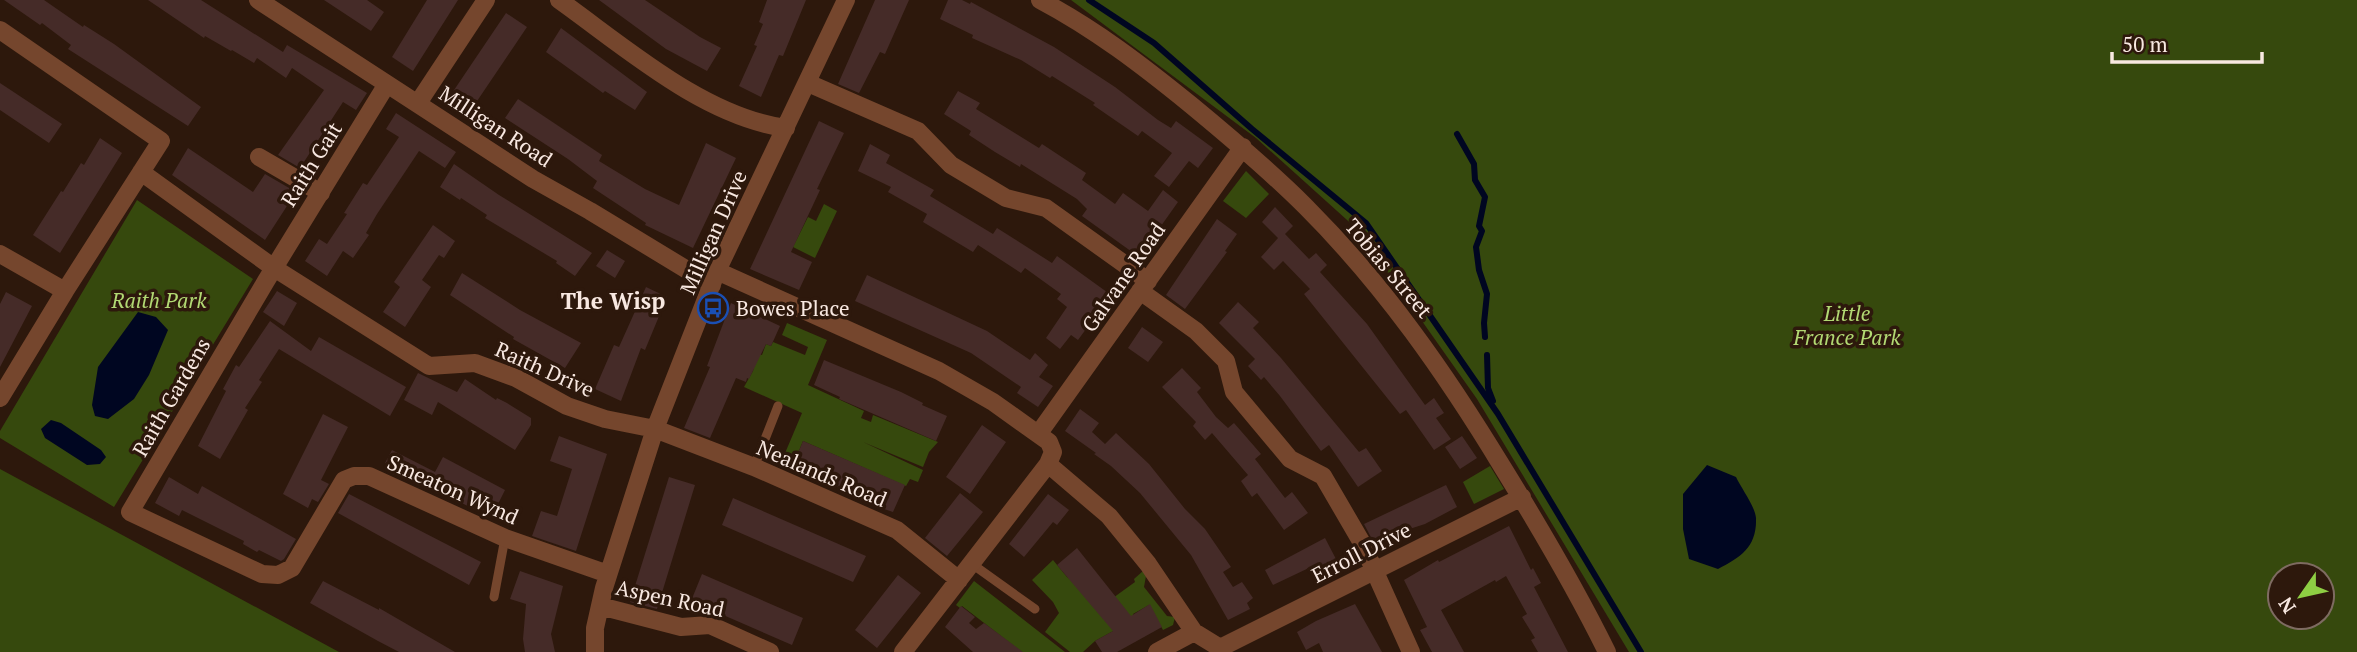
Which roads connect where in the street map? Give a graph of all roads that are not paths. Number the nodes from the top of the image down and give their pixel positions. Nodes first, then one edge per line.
1 (258, 0) edge
2 (486, 0) edge
3 (559, 0) edge
4 (846, 0) edge
5 (1040, 0) edge
6 (0, 30) edge
7 (808, 83) junction
8 (387, 84) junction
9 (418, 103) junction
10 (786, 128) junction
11 (1242, 147) junction
12 (259, 157) dead end
13 (141, 172) junction
14 (321, 193) junction
15 (0, 254) edge
16 (274, 268) junction
17 (715, 278) junction
18 (1144, 286) junction
19 (65, 291) junction
20 (0, 397) edge
21 (778, 406) dead end
22 (655, 429) junction
23 (1039, 433) junction
24 (1048, 464) junction
25 (754, 467) junction
26 (1521, 497) junction
27 (130, 512) joint
28 (505, 538) junction
29 (972, 564) junction
30 (1373, 571) junction
31 (608, 574) junction
32 (959, 580) junction
33 (494, 597) dead end
34 (600, 606) junction
35 (1035, 609) dead end
36 (1194, 632) junction
37 (1221, 650) edge
38 (595, 652) edge
39 (770, 652) edge
40 (903, 652) edge
41 (1157, 652) edge
42 (1411, 652) edge
43 (1607, 652) edge

1 - 8 street, Milligan Road
2 - 9 street
3 - 10 street
4 - 7 street, Milligan Drive
5 - 11 street, Tobias Street
6 - 13 street
7 - 10 street, Milligan Drive
7 - 18 street
8 - 9 street, Milligan Road
8 - 14 street, Raith Gait
9 - 17 street, Milligan Road
10 - 17 street, Milligan Drive
11 - 18 street, Galvane Road
11 - 26 street, Tobias Street
12 - 14 street
13 - 16 street, Raith Drive
13 - 19 street
14 - 16 street, Raith Gait
15 - 19 street
16 - 22 street, Raith Drive
16 - 27 street, Raith Gardens
17 - 22 street, Milligan Drive
17 - 23 street
18 - 23 street, Galvane Road
18 - 30 street
19 - 20 street
21 - 25 lane
22 - 25 street, Nealands Road
22 - 31 street, Milligan Drive
23 - 24 street
24 - 29 street
24 - 36 street
25 - 32 street, Nealands Road
26 - 30 street, Erroll Drive
26 - 43 street, Tobias Street
27 - 28 street, Smeaton Wynd
28 - 31 street, Smeaton Wynd
28 - 33 lane
29 - 32 street
29 - 35 lane
30 - 37 street, Erroll Drive
30 - 42 street
31 - 34 street, Milligan Drive
32 - 40 street
34 - 38 street, Milligan Drive
34 - 39 street, Aspen Road
36 - 37 street
36 - 41 street

